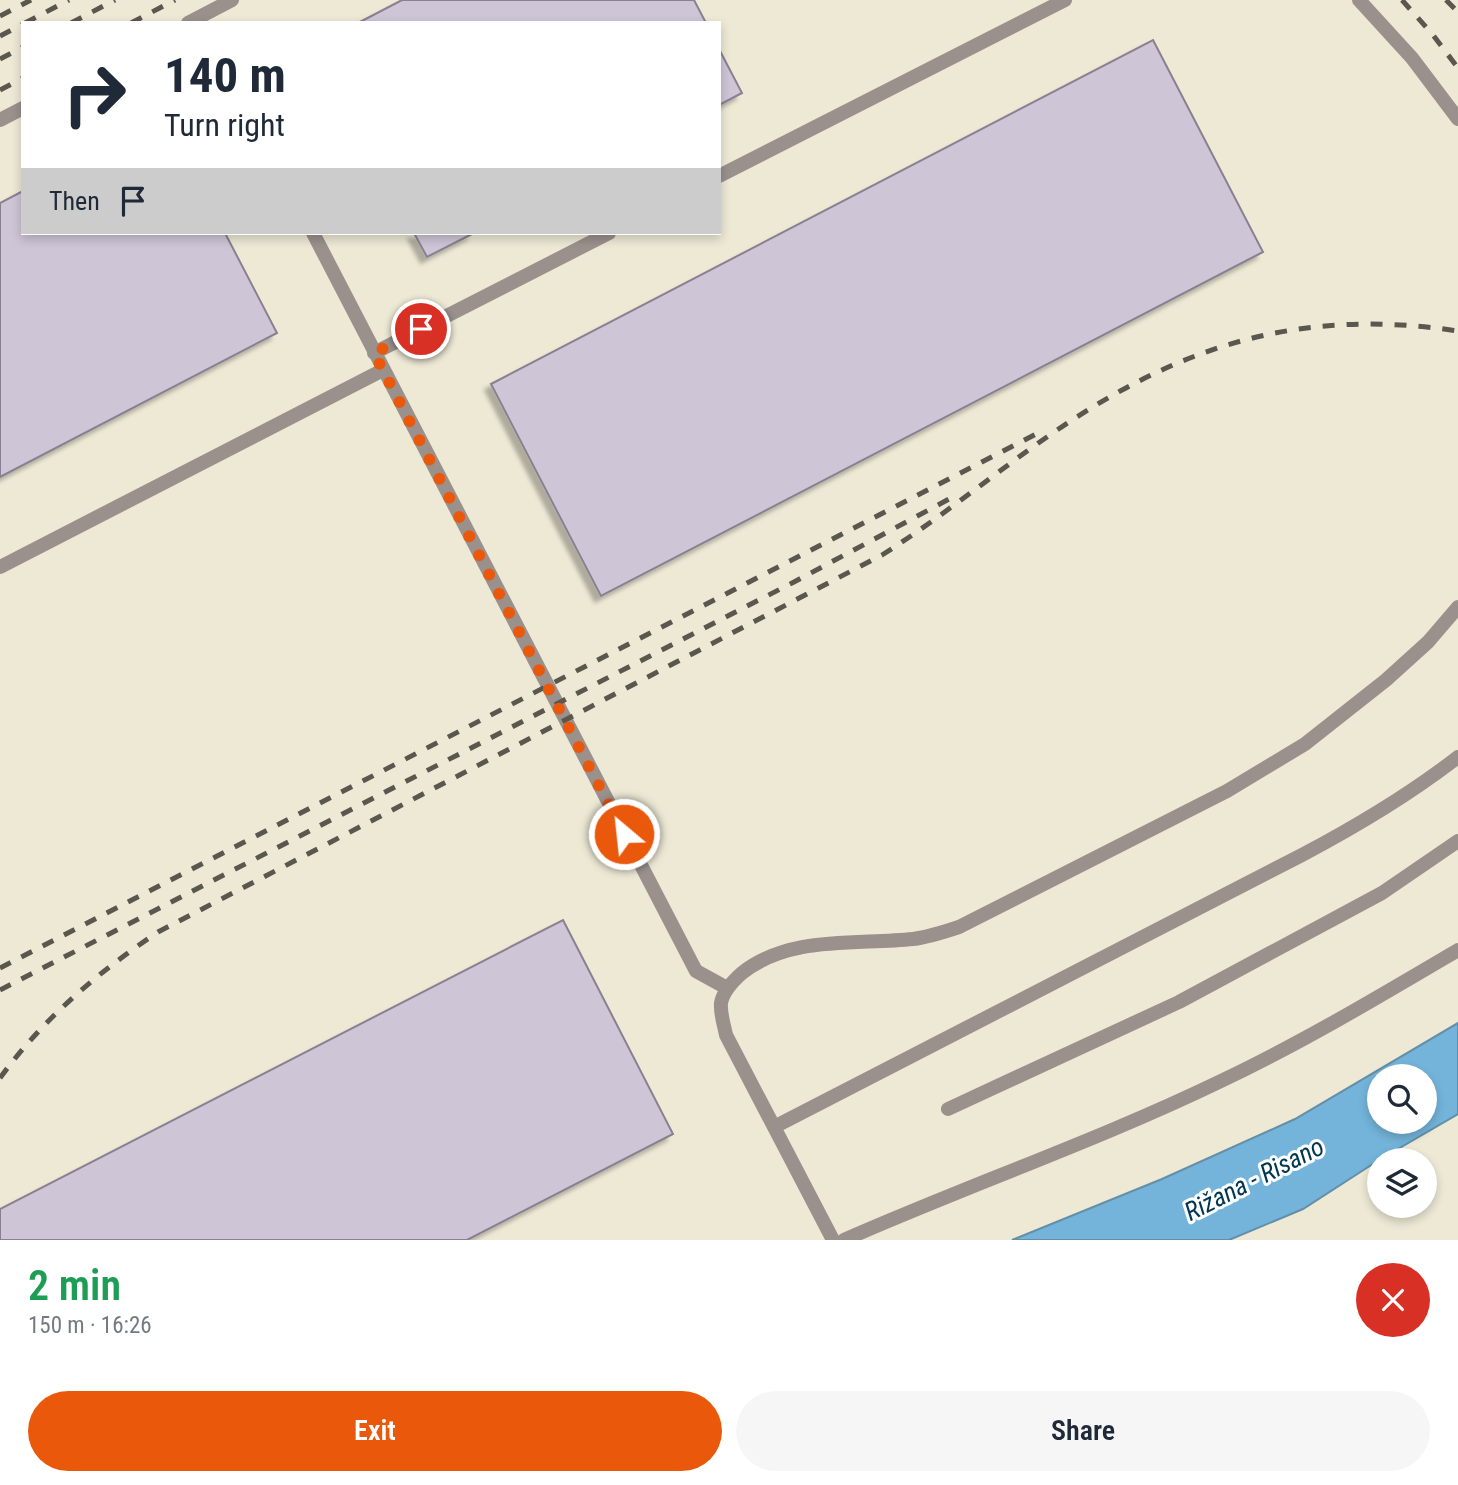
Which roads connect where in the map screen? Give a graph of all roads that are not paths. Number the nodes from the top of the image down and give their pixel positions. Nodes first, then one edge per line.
1 (232, 0) edge
2 (1065, 0) edge
3 (1359, 0) edge
4 (204, 19) edge
5 (21, 109) edge
6 (1458, 119) edge
7 (0, 120) edge
8 (721, 175) edge
9 (314, 235) edge
10 (605, 235) edge
11 (374, 353) junction
12 (383, 370) junction
13 (0, 567) edge
14 (1458, 607) edge
15 (1458, 757) edge
16 (1458, 841) edge
17 (1458, 950) edge
18 (727, 988) junction
19 (948, 1109) dead end
20 (774, 1127) junction
21 (833, 1240) edge
22 (845, 1240) edge

1 - 4 street
2 - 8 street
3 - 6 street
5 - 7 street
9 - 11 street
10 - 11 street
11 - 12 street
12 - 13 street
12 - 18 street
14 - 18 street
15 - 20 street
16 - 19 street
17 - 22 street
18 - 20 street
20 - 21 street

